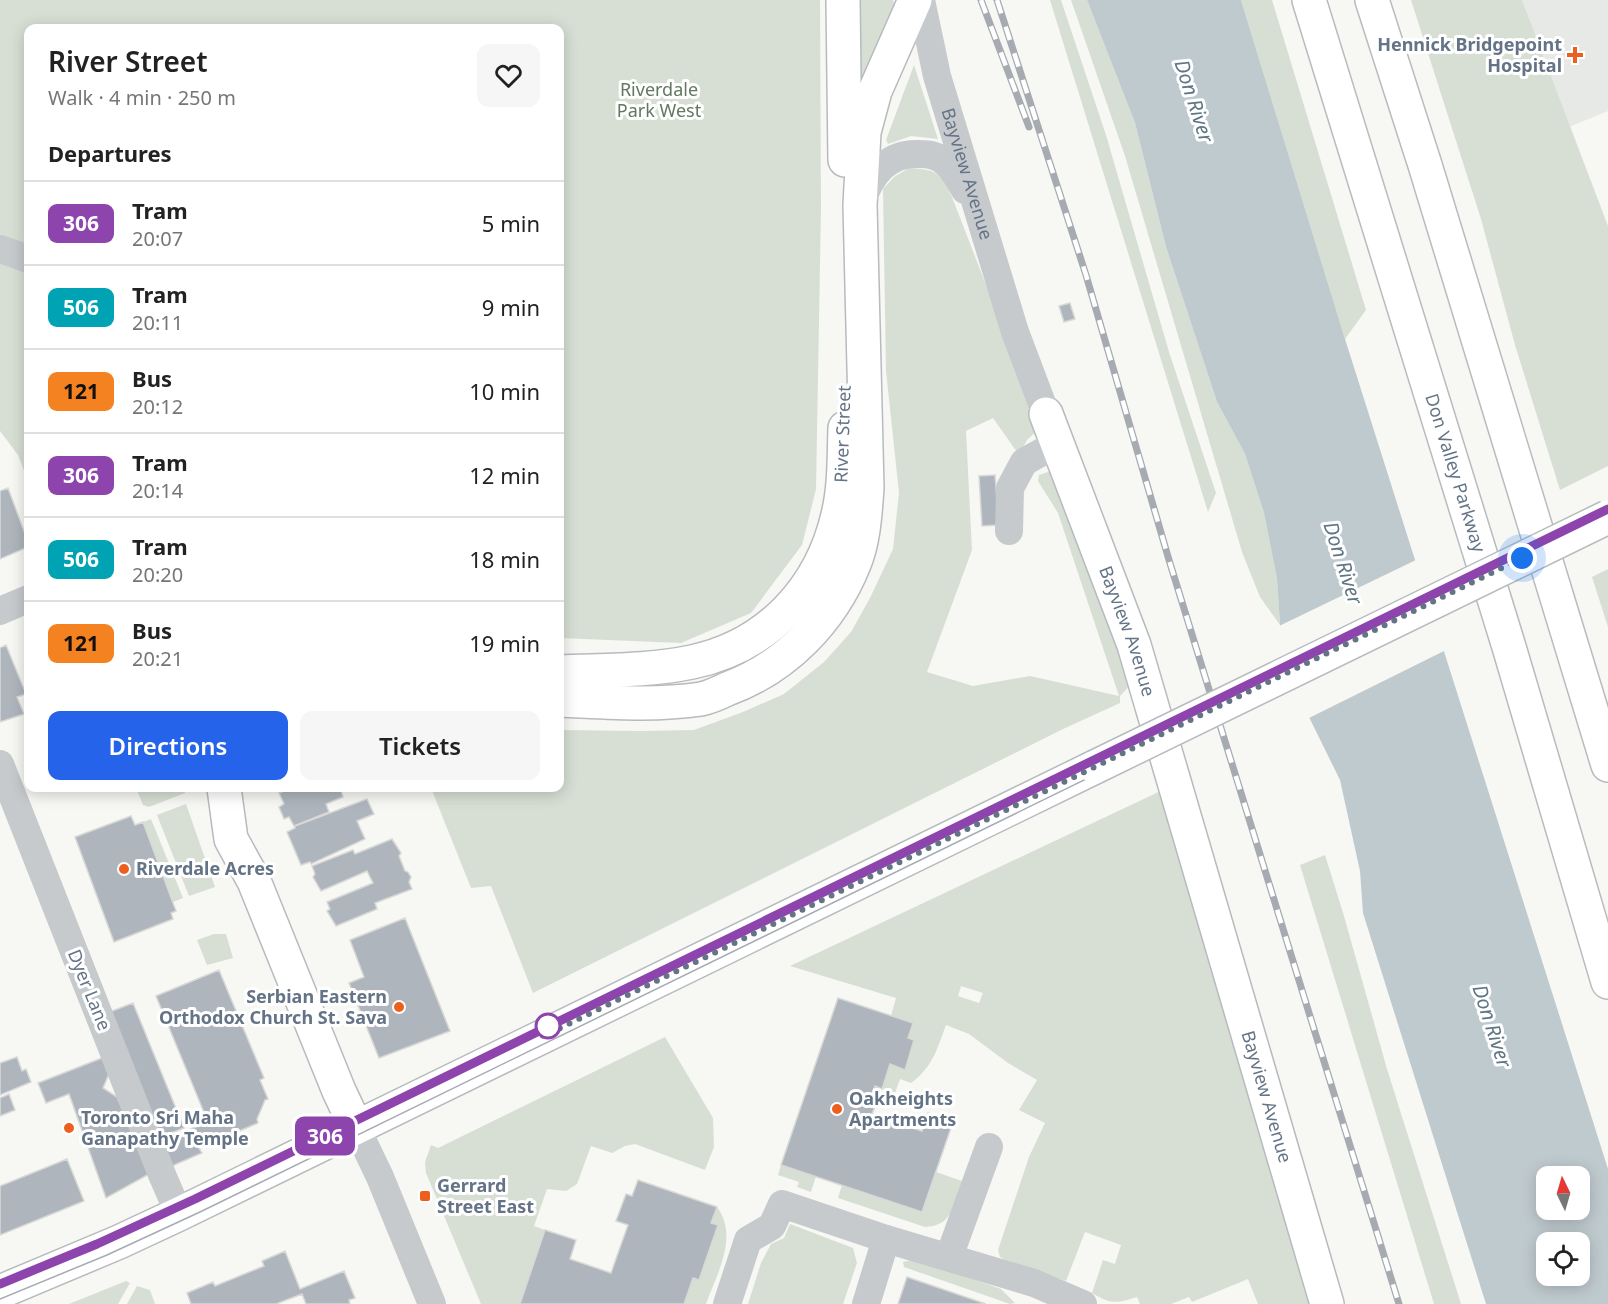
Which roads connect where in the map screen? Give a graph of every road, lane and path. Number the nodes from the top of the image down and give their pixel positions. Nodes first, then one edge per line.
1 (843, 0) edge
2 (915, 0) edge
3 (921, 0) edge
4 (1309, 0) edge
5 (1372, 0) edge
6 (860, 205) junction
7 (982, 218) junction
8 (0, 249) edge
9 (24, 258) edge
10 (1052, 429) junction
11 (1608, 517) edge
12 (1009, 531) dead end
13 (24, 601) edge
14 (0, 611) edge
15 (564, 672) edge
16 (564, 700) edge
17 (0, 764) edge
18 (1608, 765) edge
19 (225, 792) edge
20 (243, 792) edge
21 (254, 881) junction
22 (1608, 982) edge
23 (356, 1127) junction
24 (989, 1147) dead end
25 (179, 1214) junction
26 (886, 1239) junction
27 (949, 1257) junction
28 (0, 1292) edge
29 (432, 1304) edge
30 (727, 1304) edge
31 (866, 1304) edge
32 (1083, 1304) edge
33 (1328, 1304) edge

1 - 15 main road, River Street
2 - 6 main road, River Street
3 - 7 street, Bayview Avenue
4 - 22 main road, Don Valley Parkway
5 - 18 main road
6 - 7 street, River Street
6 - 16 main road, River Street
7 - 10 street, Bayview Avenue
8 - 9 street
10 - 12 street
10 - 33 main road, Bayview Avenue
11 - 23 main road, bridge
13 - 14 street
17 - 25 street, Dyer Lane
19 - 21 main road
20 - 21 main road
21 - 23 main road
23 - 25 main road
23 - 29 street
24 - 27 street
25 - 28 main road
26 - 27 street
26 - 30 street
26 - 31 street
27 - 32 street

